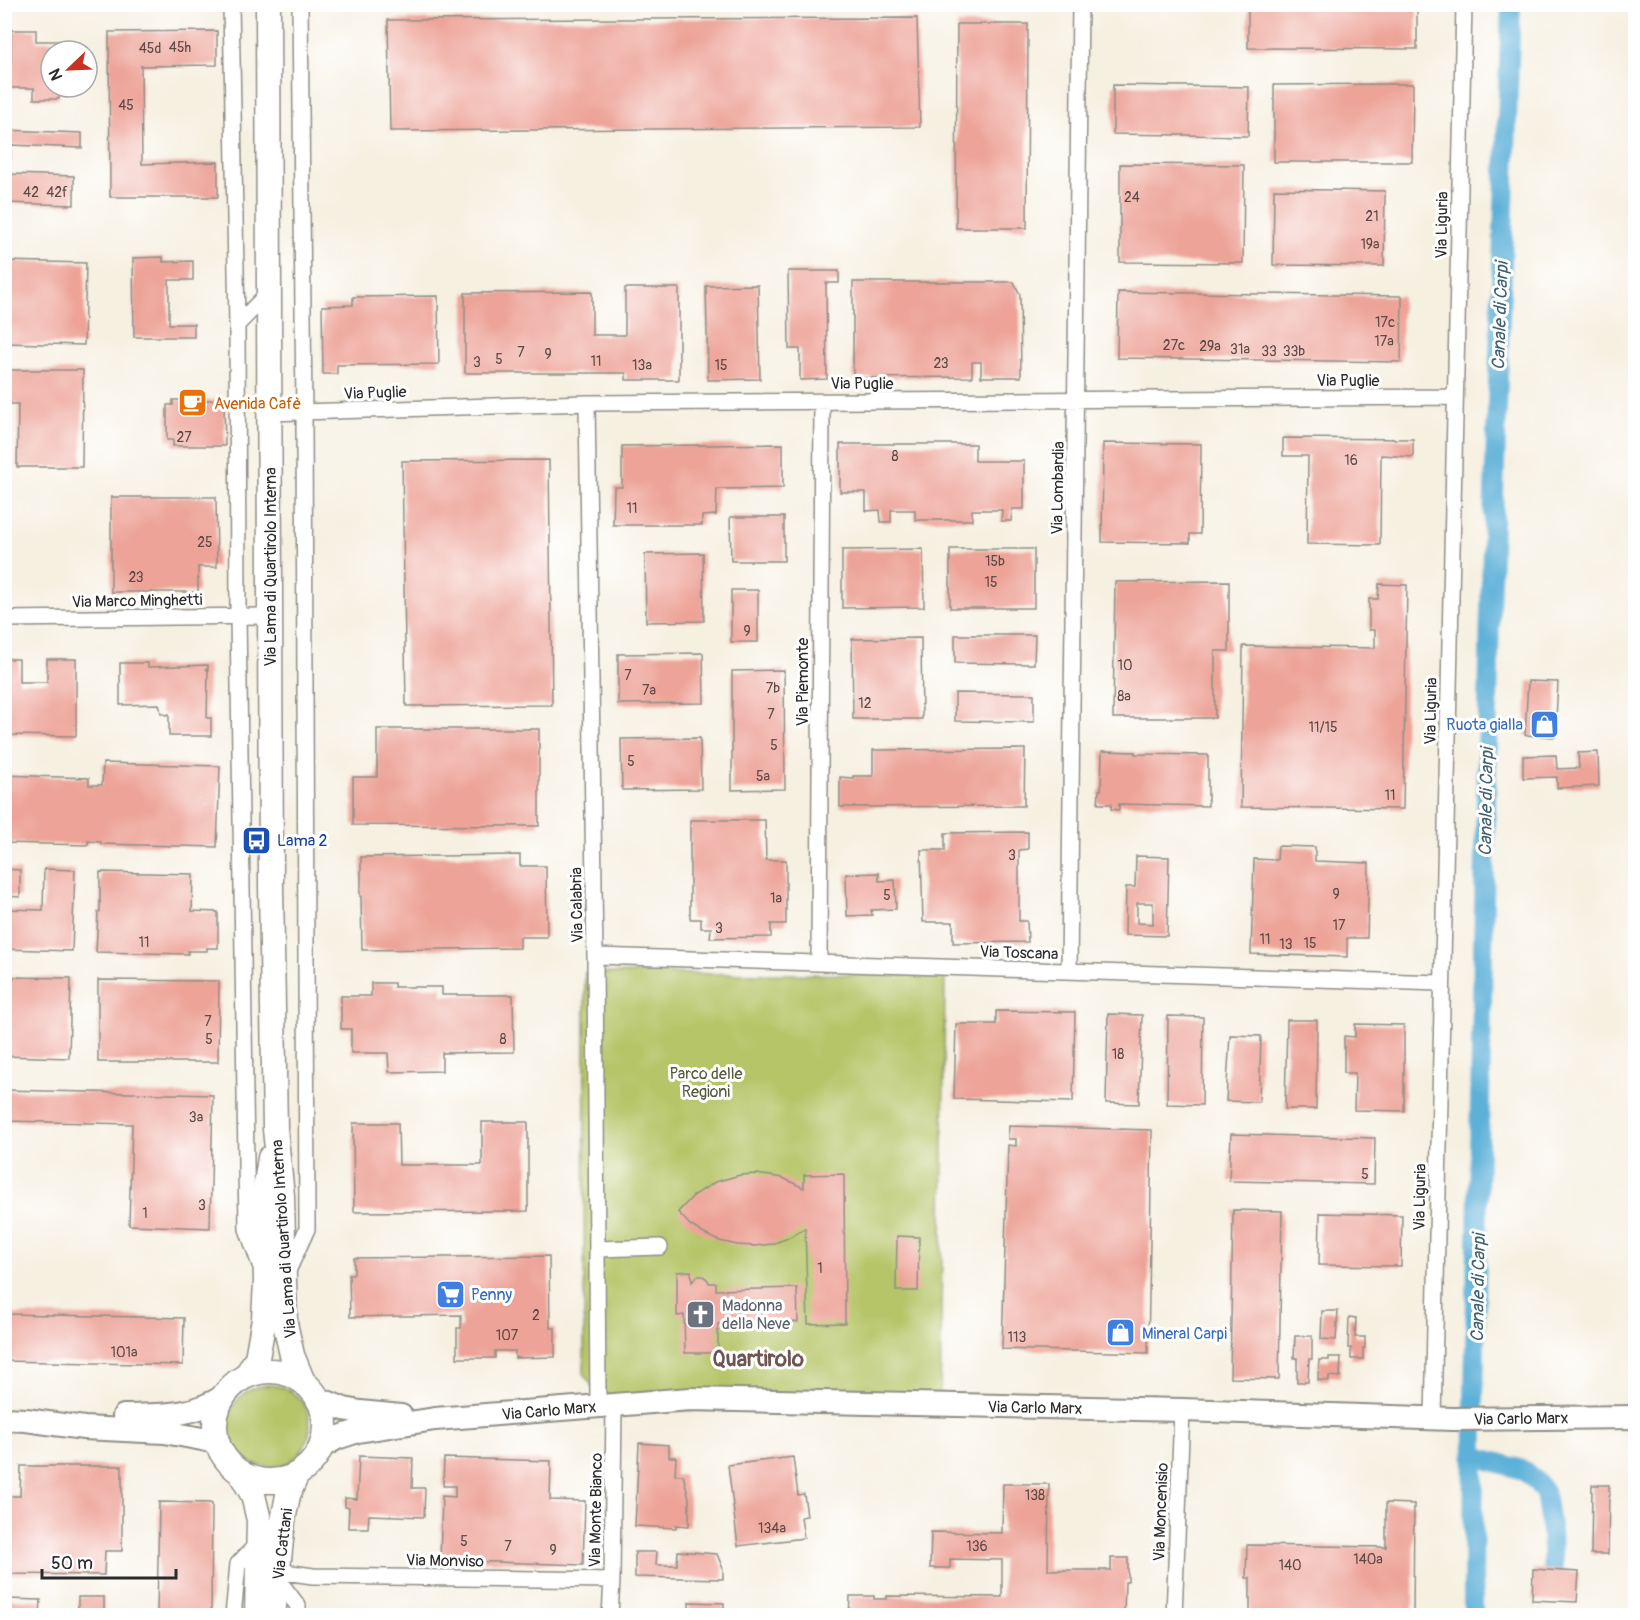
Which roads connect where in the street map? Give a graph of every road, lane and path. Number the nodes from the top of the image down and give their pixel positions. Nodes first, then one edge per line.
1 (231, 4) edge
2 (268, 4) edge
3 (300, 4) edge
4 (1080, 4) edge
5 (1464, 4) edge
6 (269, 292) junction
7 (237, 325) junction
8 (1455, 397) junction
9 (1076, 400) junction
10 (822, 402) junction
11 (587, 403) junction
12 (269, 413) junction
13 (304, 413) junction
14 (238, 616) junction
15 (271, 616) junction
16 (4, 619) edge
17 (595, 956) junction
18 (819, 963) junction
19 (1069, 971) junction
20 (1441, 983) junction
21 (660, 1247) dead end
22 (597, 1248) junction
23 (275, 1281) junction
24 (246, 1376) junction
25 (310, 1390) junction
26 (224, 1396) junction
27 (606, 1405) junction
28 (1182, 1410) junction
29 (1635, 1417) edge
30 (435, 1419) junction
31 (1443, 1419) junction
32 (15, 1420) edge
33 (218, 1443) junction
34 (321, 1448) junction
35 (240, 1472) junction
36 (297, 1474) junction
37 (258, 1543) junction
38 (277, 1574) junction
39 (612, 1580) junction
40 (233, 1616) edge
41 (257, 1616) edge
42 (273, 1616) edge
43 (298, 1616) edge
44 (610, 1616) edge
45 (1174, 1616) edge

1 - 7 street
2 - 6 main road, Via Lama di Quartirolo Interna
3 - 13 street
4 - 9 street, Via Lombardia
5 - 8 street, Via Liguria
6 - 7 street
6 - 12 main road, Via Lama di Quartirolo Interna
7 - 14 street
8 - 9 street, Via Puglie
8 - 20 street, Via Liguria
9 - 10 street, Via Puglie
9 - 19 street, Via Lombardia
10 - 11 street, Via Puglie
10 - 18 street, Via Piemonte
11 - 13 street, Via Puglie
11 - 17 street, Via Calabria
12 - 13 street, Via Puglie
12 - 15 main road, Via Lama di Quartirolo Interna
13 - 23 street
14 - 15 street, Via Marco Minghetti
14 - 16 street, Via Marco Minghetti
14 - 23 street
15 - 23 main road, Via Lama di Quartirolo Interna
17 - 18 street, Via Toscana
17 - 22 street, Via Calabria
18 - 19 street, Via Toscana
19 - 20 street, Via Toscana
20 - 31 street, Via Liguria
21 - 22 street
22 - 27 street, Via Calabria
23 - 24 main road, Via Lama di Quartirolo Interna
23 - 25 main road, Via Lama di Quartirolo Interna
24 - 25 main road, Via Carlo Marx
24 - 26 main road
25 - 30 street, Via Carlo Marx
25 - 34 main road
26 - 32 street
26 - 33 main road
27 - 28 street, Via Carlo Marx
27 - 30 street, Via Carlo Marx
27 - 39 street, Via Monte Bianco
28 - 31 street, Via Carlo Marx
28 - 45 street, Via Moncenisio
29 - 31 street, Via Carlo Marx
30 - 34 street, Via Carlo Marx
32 - 33 street
33 - 35 main road
34 - 36 main road, Via Carlo Marx
35 - 36 main road
35 - 37 main road, Via Cattani
36 - 38 main road, Via Cattani
37 - 40 street
37 - 41 main road, Via Cattani
38 - 39 street, Via Monviso
38 - 42 main road, Via Cattani
38 - 43 street
39 - 44 street, Via Monte Bianco

